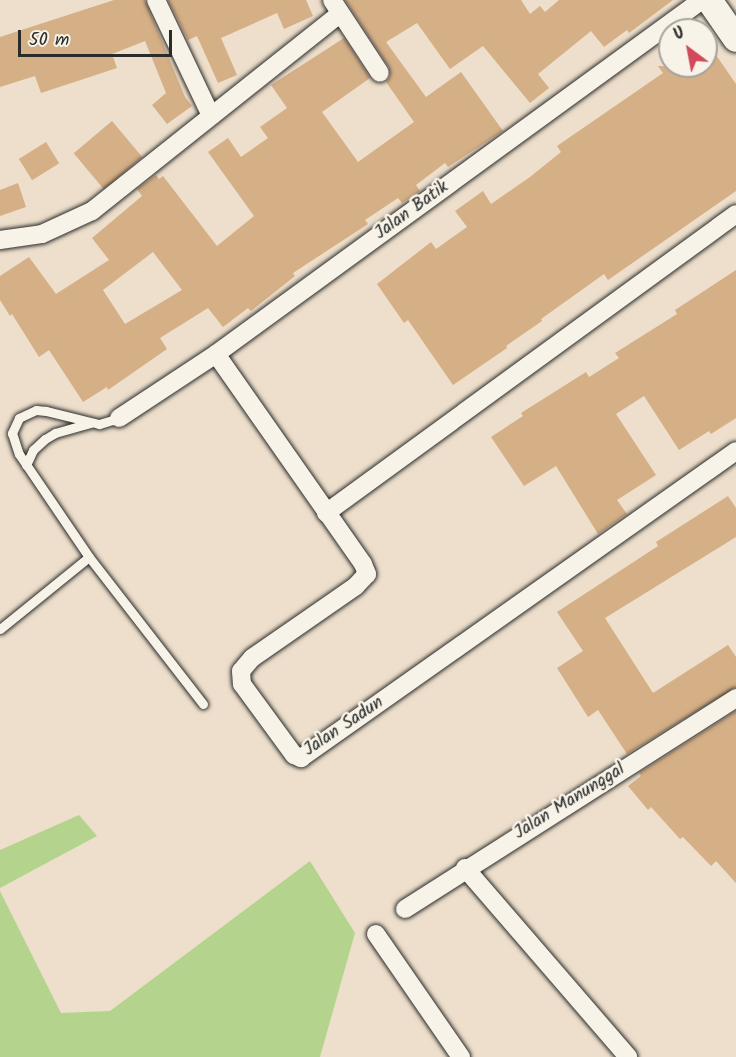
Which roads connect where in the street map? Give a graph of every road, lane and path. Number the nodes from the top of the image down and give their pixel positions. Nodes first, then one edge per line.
1 (156, 0) edge
2 (702, 0) edge
3 (709, 0) edge
4 (336, 7) edge
5 (736, 39) edge
6 (380, 73) dead end
7 (212, 116) junction
8 (736, 214) edge
9 (0, 240) edge
10 (216, 354) junction
11 (119, 418) joint
12 (92, 423) junction
13 (736, 451) edge
14 (26, 465) junction
15 (326, 513) junction
16 (89, 557) junction
17 (0, 629) edge
18 (736, 698) edge
19 (203, 704) dead end
20 (465, 868) junction
21 (405, 909) dead end
22 (375, 934) dead end
23 (461, 1057) edge
24 (628, 1057) edge

1 - 7 street
2 - 10 street, Jalan Batik
3 - 5 street
4 - 6 street
4 - 7 street
7 - 9 street
8 - 15 street
10 - 11 street, Jalan Batik
10 - 15 street, Jalan Sadun
11 - 12 lane
12 - 14 lane
12 - 14 lane
13 - 15 street, Jalan Sadun
14 - 16 lane
16 - 17 lane
16 - 19 lane
18 - 20 street, Jalan Manunggal
20 - 21 street, Jalan Manunggal
20 - 24 street
22 - 23 street

